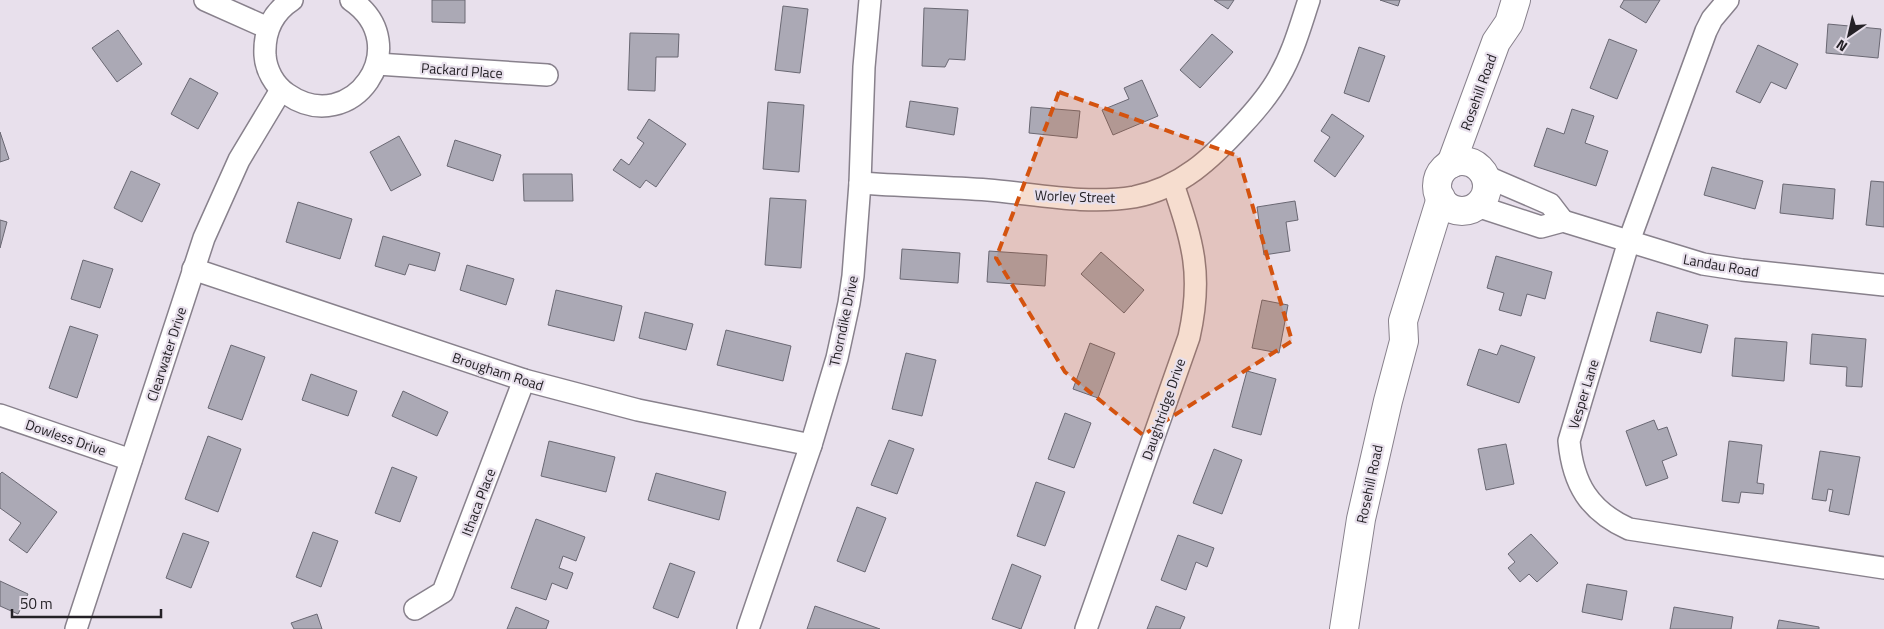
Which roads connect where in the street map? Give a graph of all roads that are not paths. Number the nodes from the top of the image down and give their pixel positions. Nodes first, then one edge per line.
1 (205, 0) edge
2 (292, 0) edge
3 (351, 0) edge
4 (870, 0) edge
5 (1309, 0) edge
6 (1728, 0) edge
7 (1513, 11) edge
8 (268, 28) junction
9 (377, 64) junction
10 (547, 75) dead end
11 (282, 90) junction
12 (1451, 164) junction
13 (1483, 173) junction
14 (860, 183) junction
15 (1172, 184) junction
16 (1441, 198) junction
17 (1474, 208) junction
18 (1563, 221) junction
19 (1629, 241) junction
20 (193, 269) junction
21 (1884, 285) edge
22 (1404, 341) junction
23 (524, 380) junction
24 (0, 415) edge
25 (811, 444) junction
26 (131, 460) junction
27 (1884, 568) edge
28 (415, 609) dead end
29 (76, 629) edge
30 (748, 629) edge
31 (1086, 629) edge
32 (1344, 629) edge

1 - 8 street
2 - 8 street
3 - 9 street
4 - 14 street, Thorndike Drive
5 - 15 street, Worley Street
6 - 19 street, Vesper Lane
7 - 12 main road, Rosehill Road
7 - 13 main road, Rosehill Road
8 - 11 street
9 - 10 street, Packard Place
9 - 11 street
11 - 20 street, Clearwater Drive
12 - 13 main road
12 - 16 main road
13 - 17 main road
13 - 18 street
14 - 15 street, Worley Street
14 - 25 street, Thorndike Drive
15 - 31 street, Daughtridge Drive
16 - 17 main road
16 - 22 main road, Rosehill Road
17 - 18 street, Landau Road
17 - 22 main road, Rosehill Road
18 - 19 street, Landau Road
19 - 21 street, Landau Road
19 - 27 street, Vesper Lane
20 - 23 street, Brougham Road
20 - 26 street, Clearwater Drive
22 - 32 main road, Rosehill Road
23 - 25 street, Brougham Road
23 - 28 street, Ithaca Place
24 - 26 street, Dowless Drive
25 - 30 street, Thorndike Drive
26 - 29 street, Clearwater Drive

